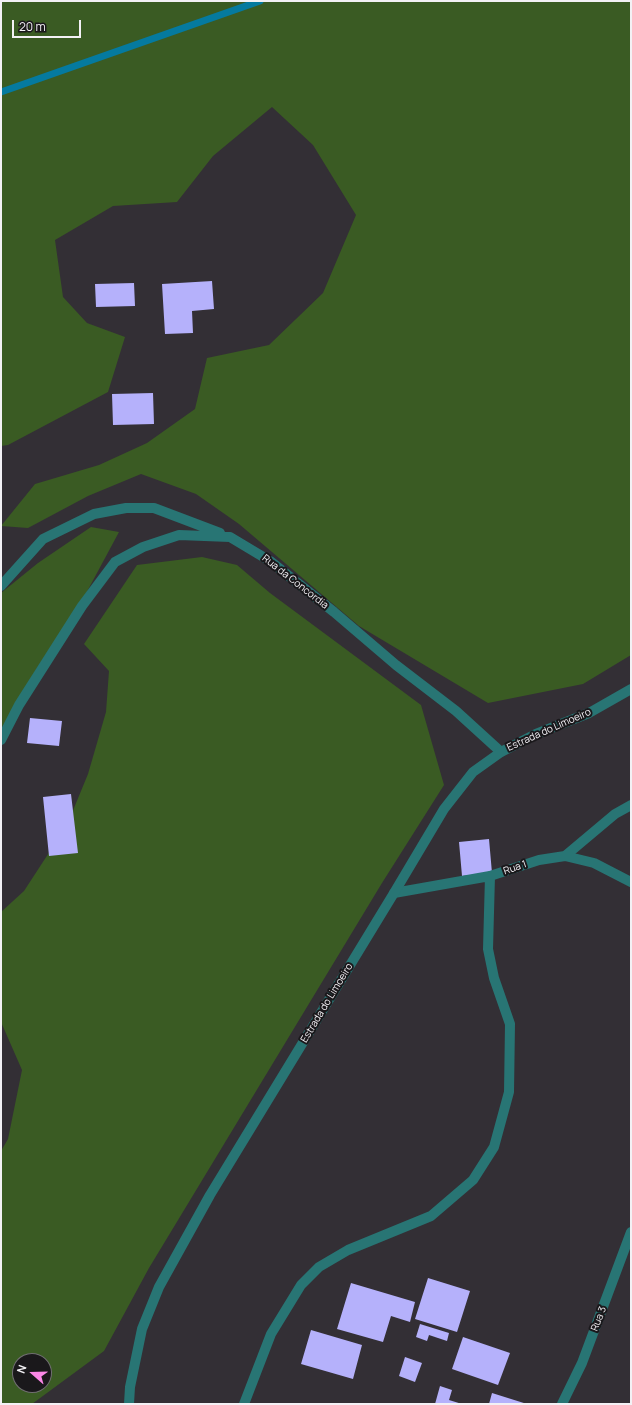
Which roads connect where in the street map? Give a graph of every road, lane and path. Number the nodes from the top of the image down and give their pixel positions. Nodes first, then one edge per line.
1 (230, 537) junction
2 (1, 586) edge
3 (631, 689) edge
4 (1, 740) edge
5 (501, 752) junction
6 (631, 805) edge
7 (565, 856) junction
8 (490, 876) junction
9 (631, 882) edge
10 (394, 893) junction
11 (631, 1232) edge
12 (129, 1404) edge
13 (244, 1404) edge
14 (562, 1404) edge

1 - 2 street
1 - 4 street, Rua da Concordia
1 - 5 street, Rua da Concordia
3 - 5 street, Estrada do Limoeiro
5 - 10 street, Estrada do Limoeiro
6 - 7 street
7 - 8 street, Rua 1
7 - 9 street, Rua 1
8 - 10 street, Rua 1
8 - 13 street
10 - 12 street, Estrada do Limoeiro
11 - 14 street, Rua 3

